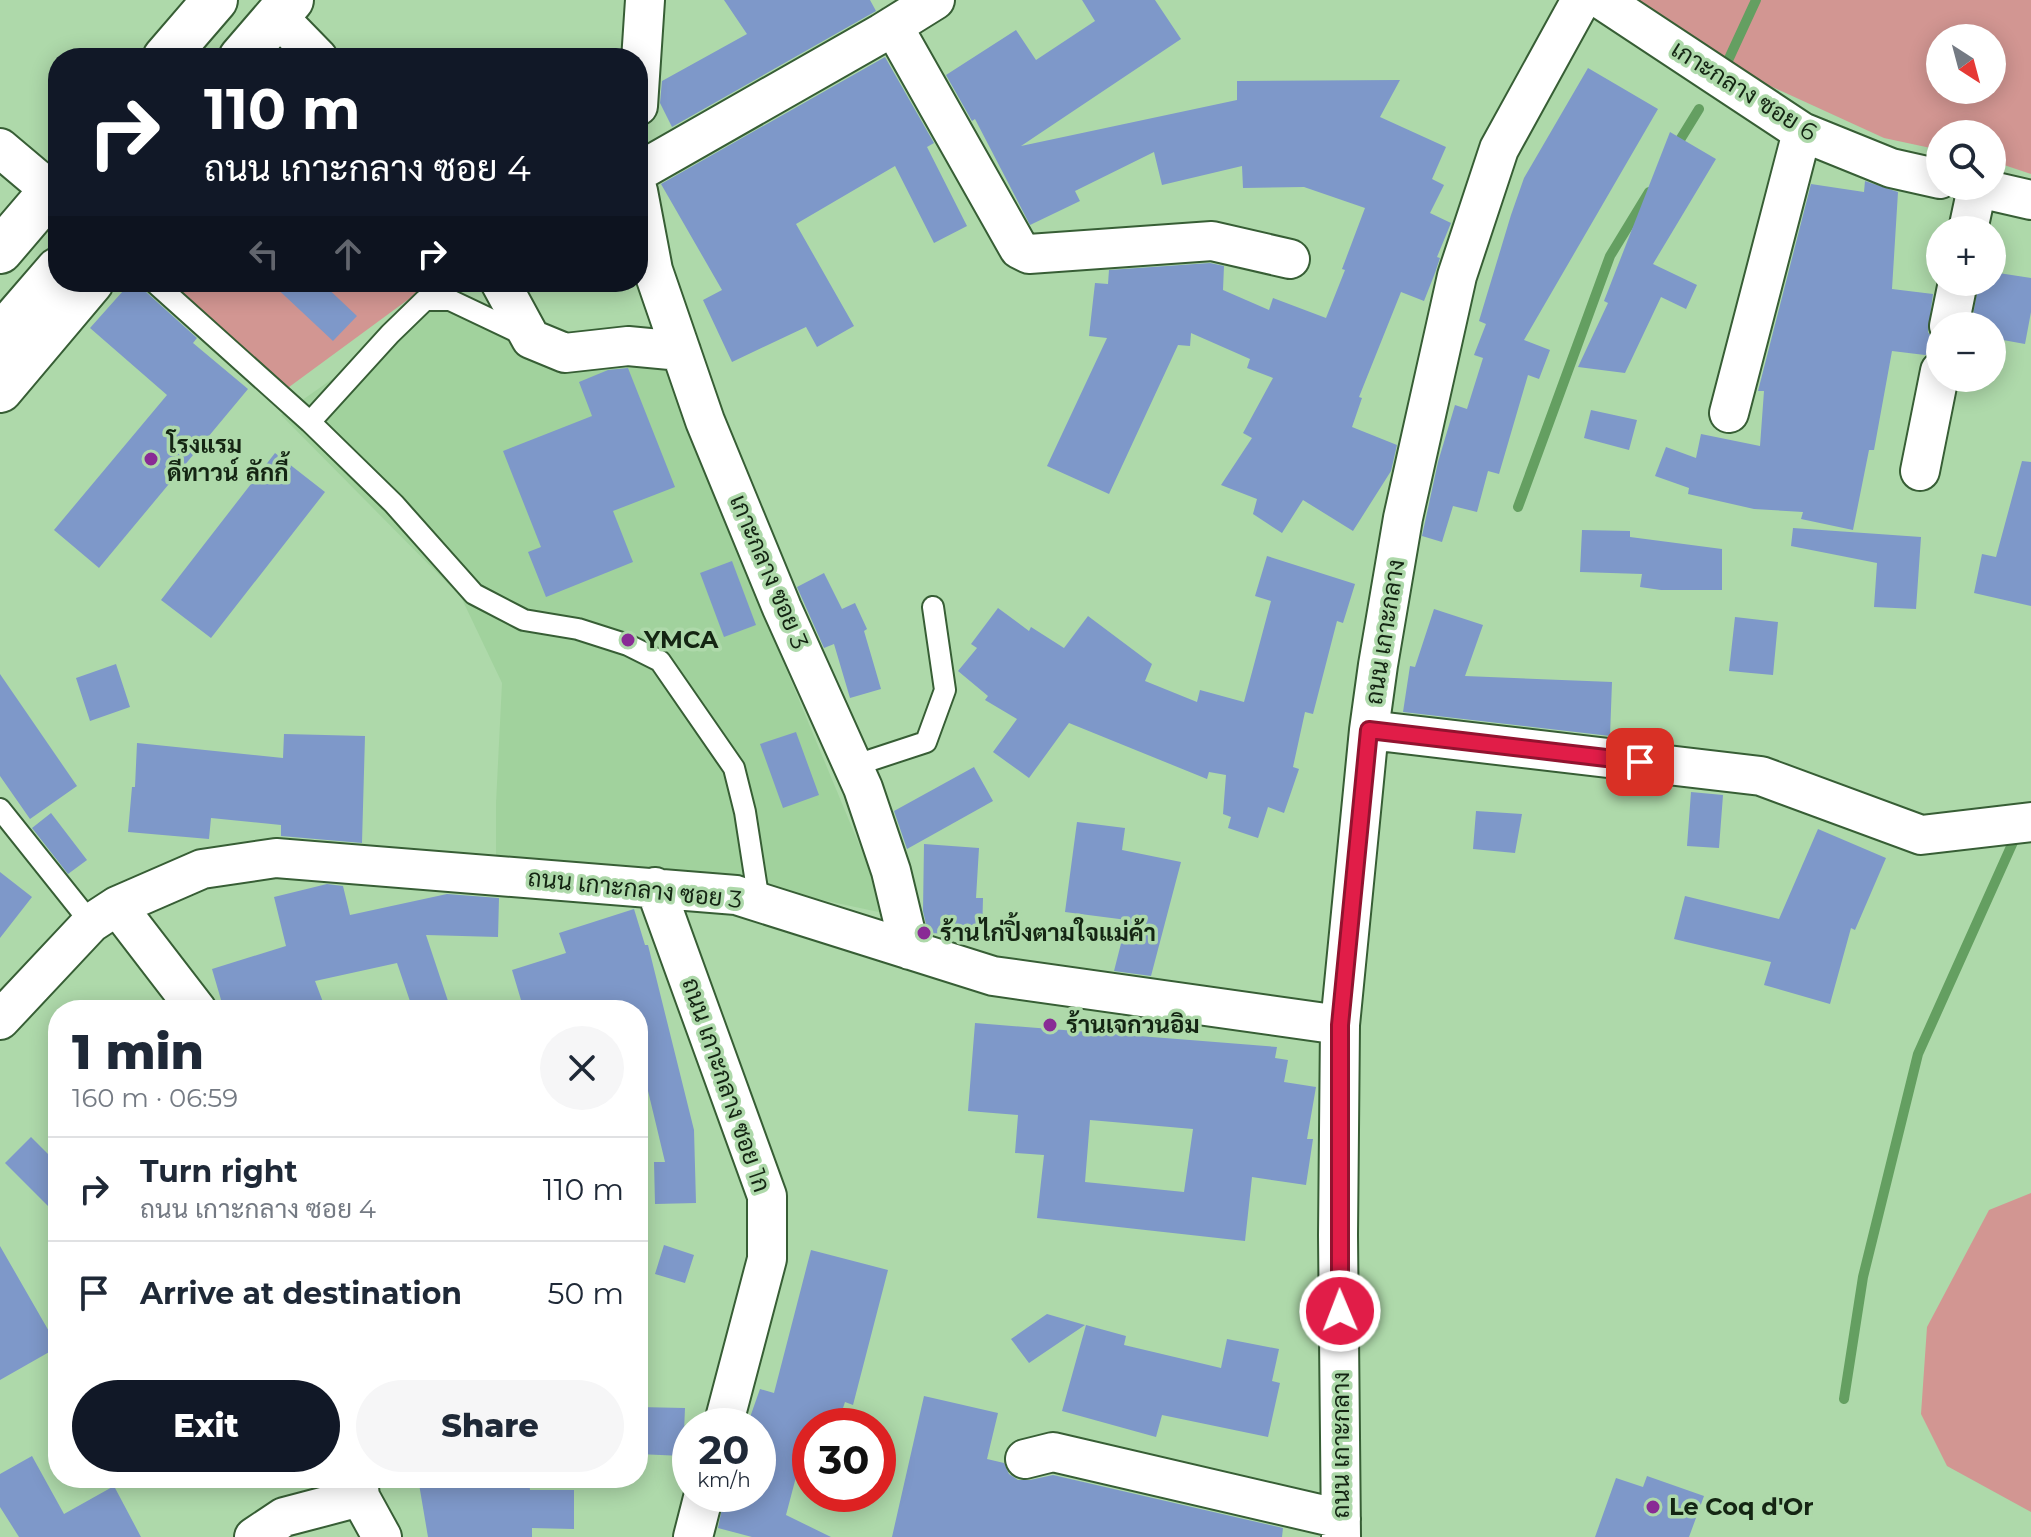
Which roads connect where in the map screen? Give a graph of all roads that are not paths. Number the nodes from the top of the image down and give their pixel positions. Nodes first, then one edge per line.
1 (215, 0) edge
2 (645, 0) edge
3 (935, 0) edge
4 (1581, 0) edge
5 (1602, 0) edge
6 (284, 8) edge
7 (893, 26) junction
8 (174, 48) edge
9 (250, 48) edge
10 (311, 48) edge
11 (642, 48) edge
12 (1802, 132) junction
13 (0, 148) edge
14 (648, 166) edge
15 (1926, 176) edge
16 (2006, 194) edge
17 (2031, 200) edge
18 (34, 209) edge
19 (648, 244) edge
20 (0, 251) edge
21 (1290, 259) dead end
22 (48, 282) edge
23 (83, 292) edge
24 (165, 292) edge
25 (505, 292) edge
26 (0, 337) edge
27 (531, 339) junction
28 (681, 351) junction
29 (0, 390) edge
30 (1936, 392) edge
31 (1729, 413) dead end
32 (310, 422) junction
33 (1920, 471) dead end
34 (933, 607) dead end
35 (1369, 730) junction
36 (853, 766) junction
37 (0, 809) edge
38 (2025, 822) edge
39 (655, 887) junction
40 (759, 902) junction
41 (104, 914) junction
42 (910, 950) junction
43 (187, 1000) edge
44 (0, 1020) edge
45 (1340, 1025) junction
46 (728, 1408) edge
47 (1025, 1459) dead end
48 (356, 1488) edge
49 (359, 1488) edge
50 (699, 1512) edge
51 (1341, 1528) edge
52 (254, 1537) edge
53 (382, 1537) edge
54 (693, 1537) edge

1 - 8 main road
2 - 11 street
3 - 7 street
4 - 35 street, ถนน เกาะกลาง
5 - 12 street, เกาะกลาง ซอย 6
6 - 9 main road
6 - 10 street
7 - 14 street
7 - 21 street
12 - 15 street, เกาะกลาง ซอย 6
12 - 31 street
13 - 18 street
16 - 17 street
18 - 20 main road
19 - 28 street, เกาะกลาง ซอย 3
22 - 26 main road
23 - 29 main road
24 - 32 lane
25 - 27 street
27 - 28 street
27 - 32 lane
28 - 36 street, เกาะกลาง ซอย 3
30 - 33 street
32 - 40 lane
34 - 36 lane
35 - 38 street
35 - 45 street, ถนน เกาะกลาง
36 - 42 street, เกาะกลาง ซอย 3
37 - 41 lane
39 - 40 street, ถนน เกาะกลาง ซอย 3
39 - 41 street, ถนน เกาะกลาง ซอย 3
39 - 46 street, ถนน เกาะกลาง ซอย 1ก
40 - 42 street, ถนน เกาะกลาง ซอย 3
41 - 43 street
41 - 44 street
42 - 45 street, ถนน เกาะกลาง ซอย 3
45 - 51 street, ถนน เกาะกลาง
47 - 51 street
48 - 52 street
49 - 53 street
50 - 54 street

